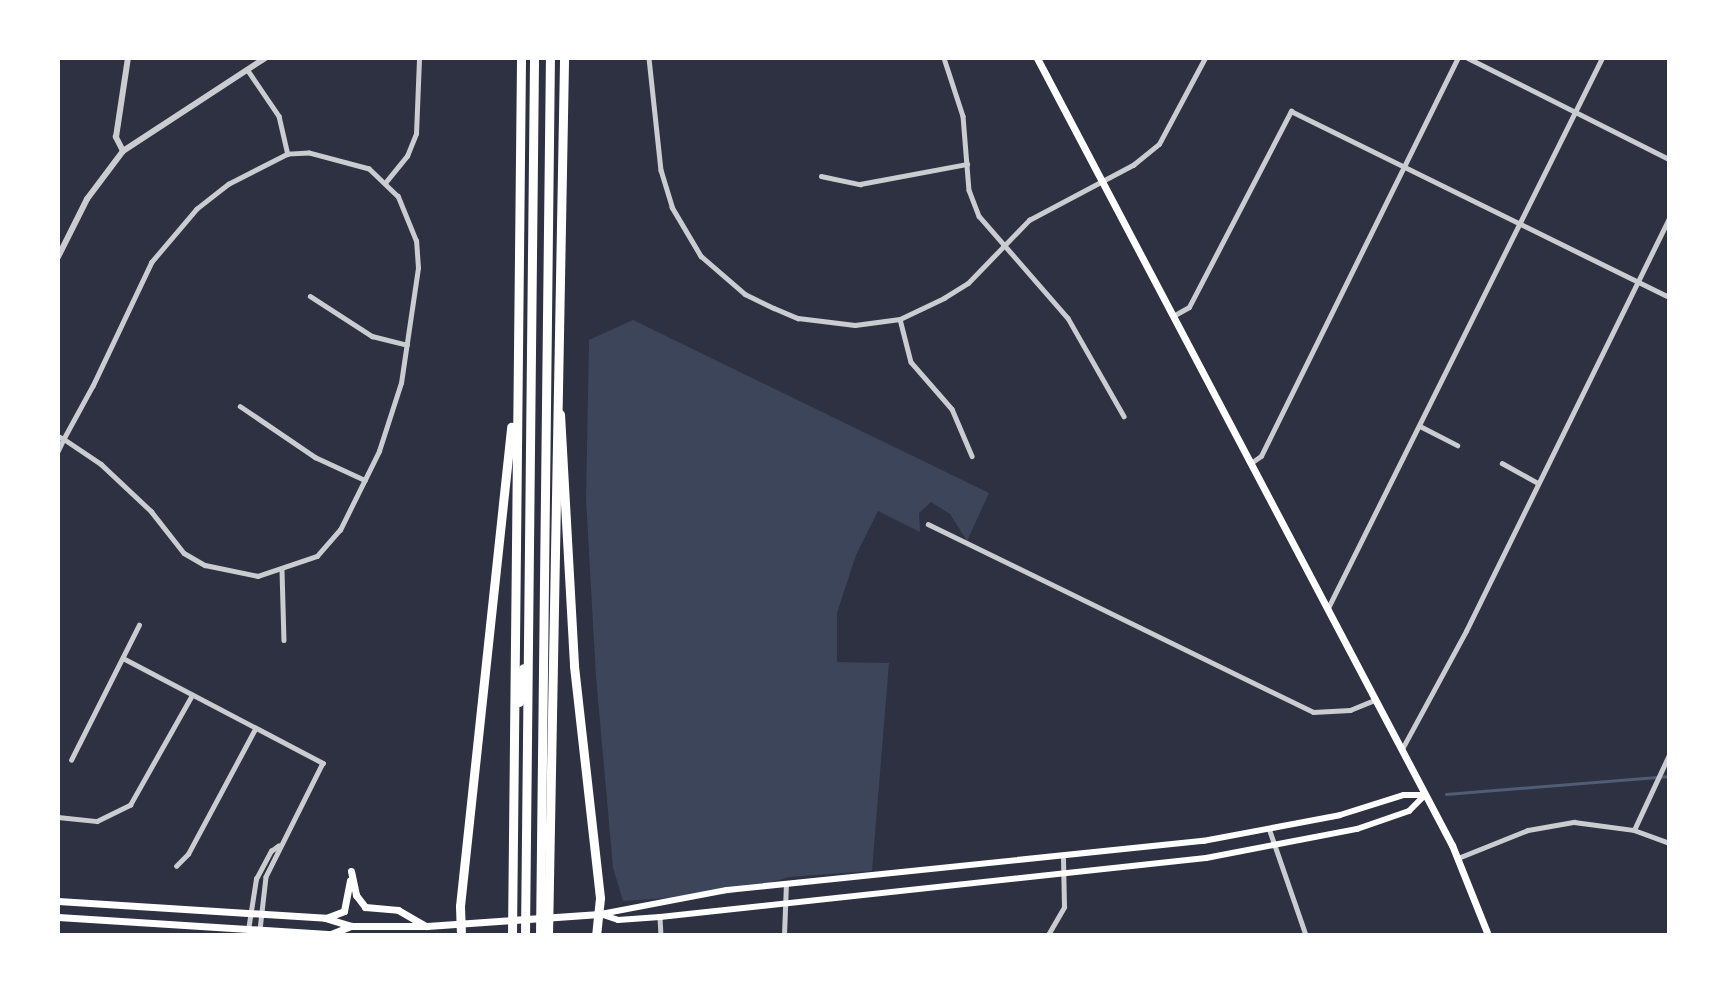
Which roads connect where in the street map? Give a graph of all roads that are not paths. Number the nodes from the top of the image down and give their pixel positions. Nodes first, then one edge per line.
1 (128, 58) edge
2 (265, 58) edge
3 (419, 58) edge
4 (521, 58) edge
5 (534, 58) edge
6 (550, 58) edge
7 (564, 58) edge
8 (649, 58) edge
9 (944, 58) edge
10 (1037, 58) edge
11 (1205, 58) edge
12 (1458, 58) edge
13 (1468, 58) edge
14 (1602, 58) edge
15 (247, 69) junction
16 (1575, 113) junction
17 (123, 151) junction
18 (288, 154) junction
19 (1669, 159) edge
20 (967, 164) junction
21 (1404, 165) junction
22 (821, 176) dead end
23 (1102, 181) junction
24 (385, 183) junction
25 (1669, 218) edge
26 (1520, 222) junction
27 (1003, 244) junction
28 (58, 257) edge
29 (1637, 282) junction
30 (310, 296) dead end
31 (1669, 297) edge
32 (1172, 316) junction
33 (900, 319) junction
34 (517, 338) junction
35 (557, 342) junction
36 (407, 345) junction
37 (240, 406) dead end
38 (1124, 416) dead end
39 (1420, 426) junction
40 (58, 436) edge
41 (64, 439) junction
42 (1457, 445) dead end
43 (58, 452) edge
44 (972, 457) dead end
45 (1251, 463) junction
46 (1502, 463) dead end
47 (365, 480) junction
48 (1538, 483) junction
49 (928, 524) dead end
50 (282, 570) junction
51 (527, 579) junction
52 (1328, 608) junction
53 (139, 625) dead end
54 (285, 639) dead end
55 (123, 658) junction
56 (192, 695) junction
57 (1376, 700) junction
58 (255, 729) junction
59 (1401, 750) junction
60 (514, 755) junction
61 (1669, 755) edge
62 (71, 760) dead end
63 (1425, 795) junction
64 (58, 817) edge
65 (1634, 830) junction
66 (1270, 831) junction
67 (1669, 843) edge
68 (279, 845) junction
69 (1274, 848) junction
70 (1458, 858) junction
71 (1063, 859) junction
72 (176, 866) dead end
73 (1064, 875) junction
74 (786, 884) junction
75 (537, 893) junction
76 (58, 901) edge
77 (788, 901) junction
78 (600, 914) junction
79 (249, 915) junction
80 (261, 915) junction
81 (660, 917) junction
82 (58, 918) edge
83 (325, 918) junction
84 (459, 924) junction
85 (351, 926) junction
86 (427, 926) junction
87 (248, 930) junction
88 (260, 931) junction
89 (353, 935) edge
90 (461, 935) edge
91 (512, 935) edge
92 (525, 935) edge
93 (534, 935) edge
94 (540, 935) edge
95 (548, 935) edge
96 (596, 935) edge
97 (661, 935) edge
98 (784, 935) edge
99 (1048, 935) edge
100 (1306, 935) edge
101 (1488, 935) edge

1 - 17 street
2 - 15 street
3 - 24 street
4 - 34 highway
5 - 51 highway
6 - 75 highway
7 - 35 highway
8 - 33 street
9 - 20 street
10 - 23 main road
11 - 23 street
12 - 21 street
13 - 16 street
14 - 16 street
15 - 17 street
15 - 18 street
16 - 19 street
16 - 26 street
17 - 28 street
18 - 24 street
18 - 41 street
20 - 22 street
20 - 27 street
21 - 26 street
21 - 32 street
21 - 45 street
23 - 27 street
23 - 32 main road
24 - 36 street
25 - 29 street
26 - 29 street
26 - 39 street
27 - 33 street
27 - 38 street
29 - 31 street
29 - 48 street
30 - 36 street
32 - 45 main road
33 - 44 street
34 - 60 highway
34 - 84 highway
35 - 75 highway
35 - 78 highway
36 - 47 street
37 - 47 street
39 - 42 street
39 - 52 street
40 - 41 street
41 - 43 street
41 - 50 street
45 - 52 main road
46 - 48 street
47 - 50 street
48 - 59 street
49 - 57 street
50 - 54 street
51 - 60 highway
51 - 75 highway
52 - 57 main road
53 - 55 street
55 - 56 street
55 - 62 street
56 - 58 street
56 - 64 street
57 - 59 main road
58 - 68 street
58 - 72 street
59 - 63 main road
60 - 91 highway
61 - 65 street
63 - 66 main road
63 - 69 main road
63 - 70 main road
65 - 67 street
65 - 70 street
66 - 69 street
66 - 71 main road
68 - 79 street
68 - 80 street
69 - 73 main road
69 - 100 street
70 - 101 main road
71 - 73 street
71 - 74 main road
73 - 77 main road
73 - 99 street
74 - 77 street
74 - 78 main road
75 - 92 highway
75 - 93 highway
75 - 94 highway
75 - 95 highway
76 - 79 main road
77 - 81 main road
77 - 98 street
78 - 81 main road
78 - 84 main road
78 - 96 highway
79 - 80 main road
79 - 87 street
80 - 83 main road
80 - 88 street
81 - 97 street
82 - 87 main road
83 - 85 main road
83 - 86 main road
84 - 86 main road
84 - 90 highway
85 - 86 main road
85 - 88 main road
85 - 89 main road
87 - 88 main road

